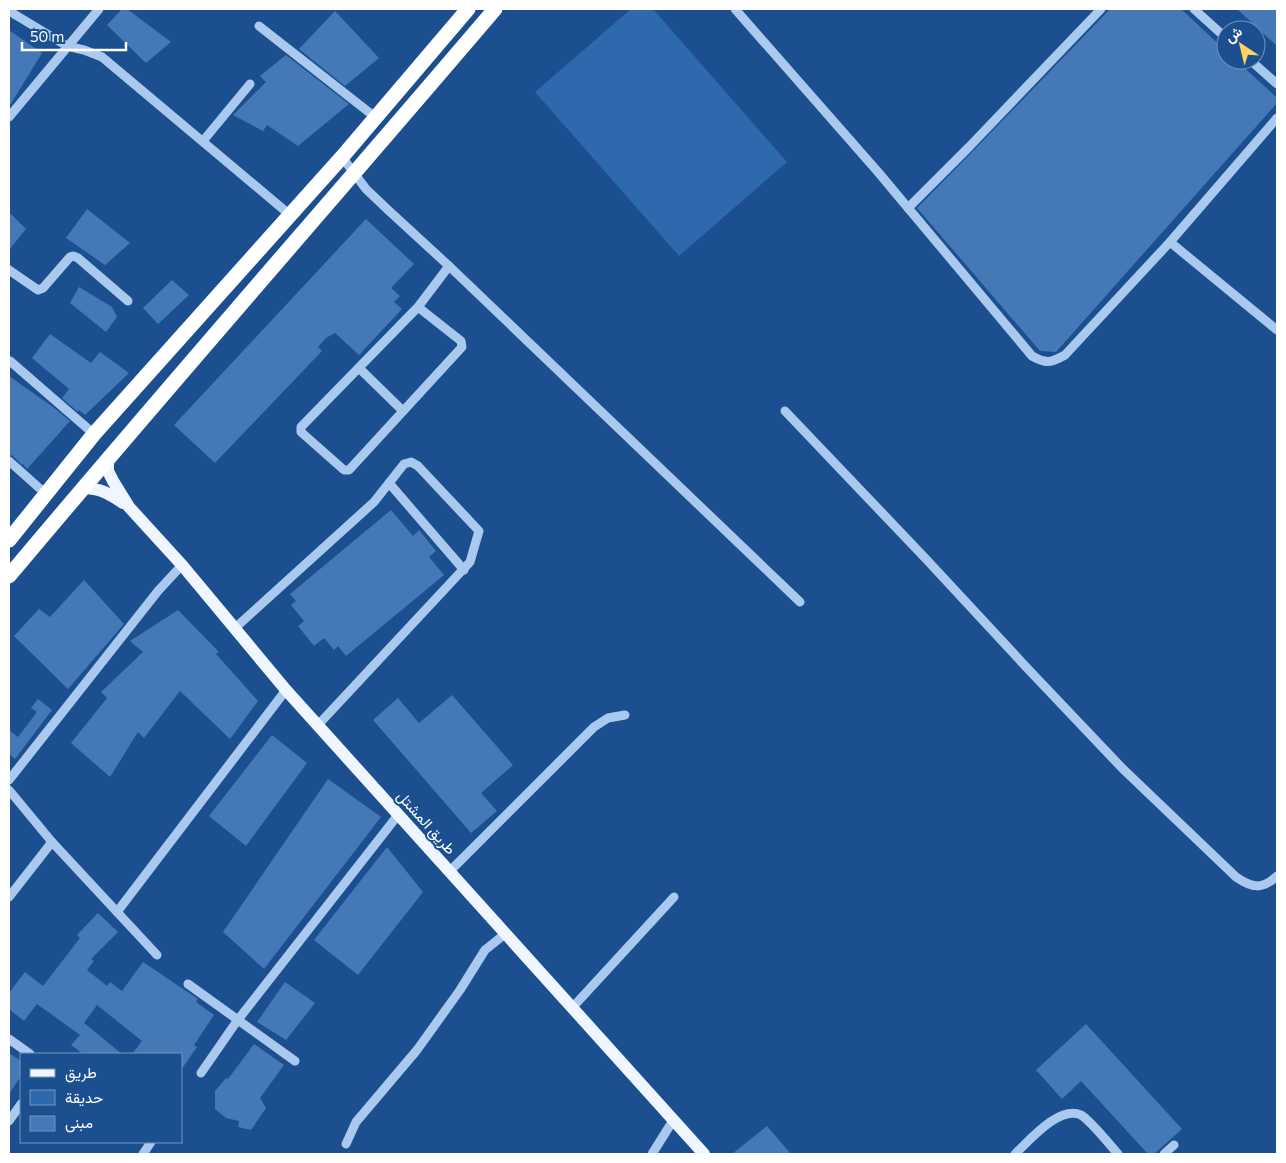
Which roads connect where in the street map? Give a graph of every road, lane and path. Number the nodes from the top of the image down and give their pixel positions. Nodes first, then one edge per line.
1 (99, 9) edge
2 (468, 9) edge
3 (495, 9) edge
4 (735, 9) edge
5 (1101, 9) edge
6 (1194, 9) edge
7 (9, 10) edge
8 (260, 26) dead end
9 (1216, 29) edge
10 (67, 46) junction
11 (1261, 70) edge
12 (250, 84) dead end
13 (1277, 84) edge
14 (9, 117) edge
15 (375, 118) junction
16 (1277, 118) edge
17 (203, 142) junction
18 (342, 157) junction
19 (354, 174) junction
20 (908, 208) junction
21 (290, 215) junction
22 (1170, 242) junction
23 (449, 266) junction
24 (9, 270) edge
25 (128, 301) dead end
26 (418, 307) junction
27 (1277, 330) edge
28 (10, 361) edge
29 (359, 368) junction
30 (403, 411) junction
31 (785, 411) dead end
32 (94, 434) junction
33 (108, 457) junction
34 (9, 461) edge
35 (389, 483) junction
36 (83, 488) junction
37 (47, 495) junction
38 (130, 507) junction
39 (9, 540) edge
40 (182, 565) junction
41 (464, 570) junction
42 (9, 576) edge
43 (800, 602) dead end
44 (235, 628) junction
45 (286, 690) junction
46 (624, 715) dead end
47 (318, 725) junction
48 (9, 780) edge
49 (9, 790) edge
50 (398, 815) junction
51 (52, 842) junction
52 (449, 872) junction
53 (1277, 876) edge
54 (9, 897) edge
55 (674, 897) dead end
56 (117, 912) junction
57 (505, 934) junction
58 (157, 955) dead end
59 (188, 984) dead end
60 (572, 1008) junction
61 (237, 1021) junction
62 (9, 1039) edge
63 (29, 1053) edge
64 (295, 1062) dead end
65 (201, 1073) dead end
66 (20, 1105) edge
67 (674, 1119) junction
68 (9, 1121) edge
69 (151, 1143) edge
70 (346, 1144) dead end
71 (1174, 1145) dead end
72 (143, 1154) edge
73 (652, 1154) edge
74 (704, 1154) edge
75 (1014, 1154) edge
76 (1118, 1154) edge
77 (1164, 1154) edge

1 - 10 street
2 - 15 highway
3 - 19 highway
4 - 20 street
5 - 20 street
6 - 9 street
7 - 10 street
8 - 15 street
10 - 14 street
10 - 17 street
11 - 13 street
12 - 17 street
15 - 18 highway
16 - 22 street
17 - 21 street
18 - 19 street
18 - 21 highway
19 - 23 street
19 - 33 highway
20 - 22 street
21 - 32 highway
22 - 27 street
23 - 26 street
23 - 43 street
24 - 25 street
26 - 29 street
26 - 30 street
28 - 32 street
29 - 30 street
29 - 30 street
31 - 53 street
32 - 37 highway
33 - 36 highway
33 - 38 main road, طريق المشتل
34 - 37 street
35 - 41 street
35 - 41 street
35 - 44 street
36 - 38 main road, طريق المشتل
36 - 42 highway
37 - 39 highway
38 - 40 main road, طريق المشتل
40 - 44 main road, طريق المشتل
40 - 48 street
41 - 47 street
44 - 45 main road, طريق المشتل
45 - 47 main road, طريق المشتل
45 - 56 street
46 - 52 street
47 - 50 main road, طريق المشتل
49 - 51 street
50 - 52 main road, طريق المشتل
50 - 61 street
51 - 54 street
51 - 56 street
52 - 57 main road, طريق المشتل
55 - 60 street
56 - 58 street
57 - 60 main road, طريق المشتل
57 - 70 street
59 - 61 street
60 - 67 main road, طريق المشتل
61 - 64 street
61 - 65 street
62 - 63 street
66 - 68 street
67 - 73 street
67 - 74 main road, طريق المشتل
69 - 72 street
71 - 77 street
75 - 76 street

